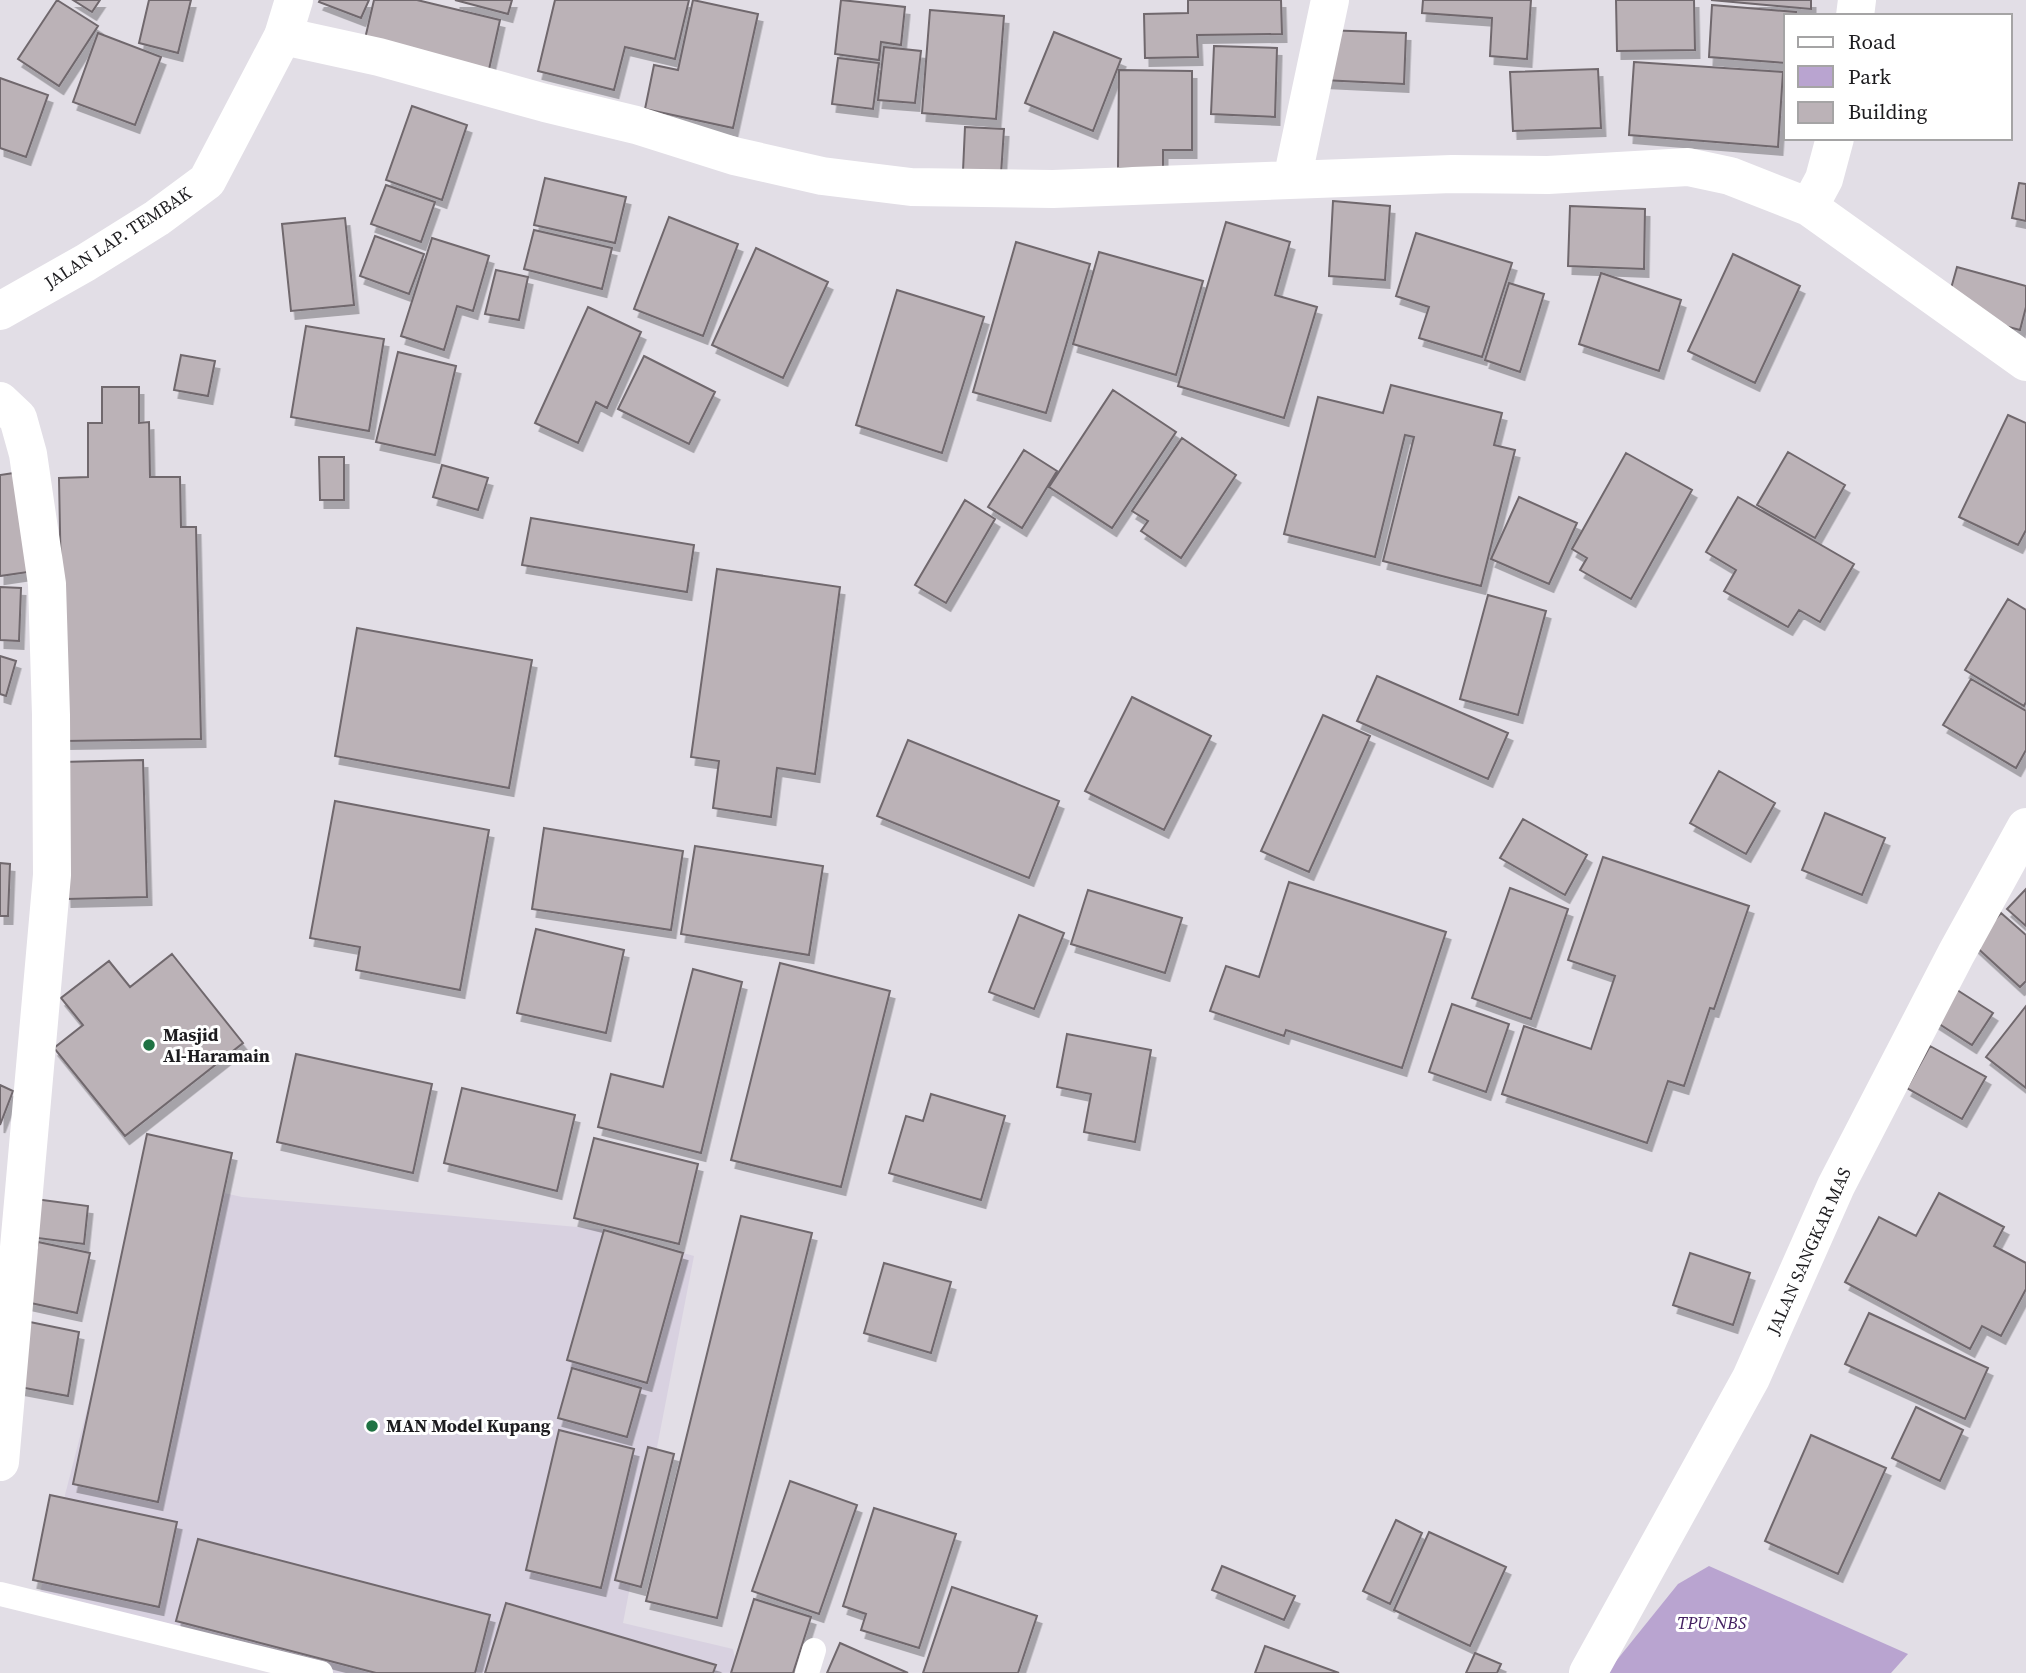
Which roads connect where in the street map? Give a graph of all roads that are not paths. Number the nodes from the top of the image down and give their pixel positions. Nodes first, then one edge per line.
1 (294, 0) edge
2 (1330, 0) edge
3 (283, 36) junction
4 (1834, 140) edge
5 (1292, 180) junction
6 (1809, 207) junction
7 (0, 311) edge
8 (2026, 362) edge
9 (0, 401) edge
10 (2026, 827) edge
11 (0, 1462) edge
12 (0, 1594) edge
13 (321, 1673) edge
14 (1588, 1673) edge

1 - 3 street, JALAN LAP. TEMBAK
2 - 5 street
3 - 5 street
3 - 7 street, JALAN LAP. TEMBAK
4 - 6 street
5 - 6 street
6 - 8 street
9 - 11 street
10 - 14 street, JALAN SANGKAR MAS
12 - 13 lane

